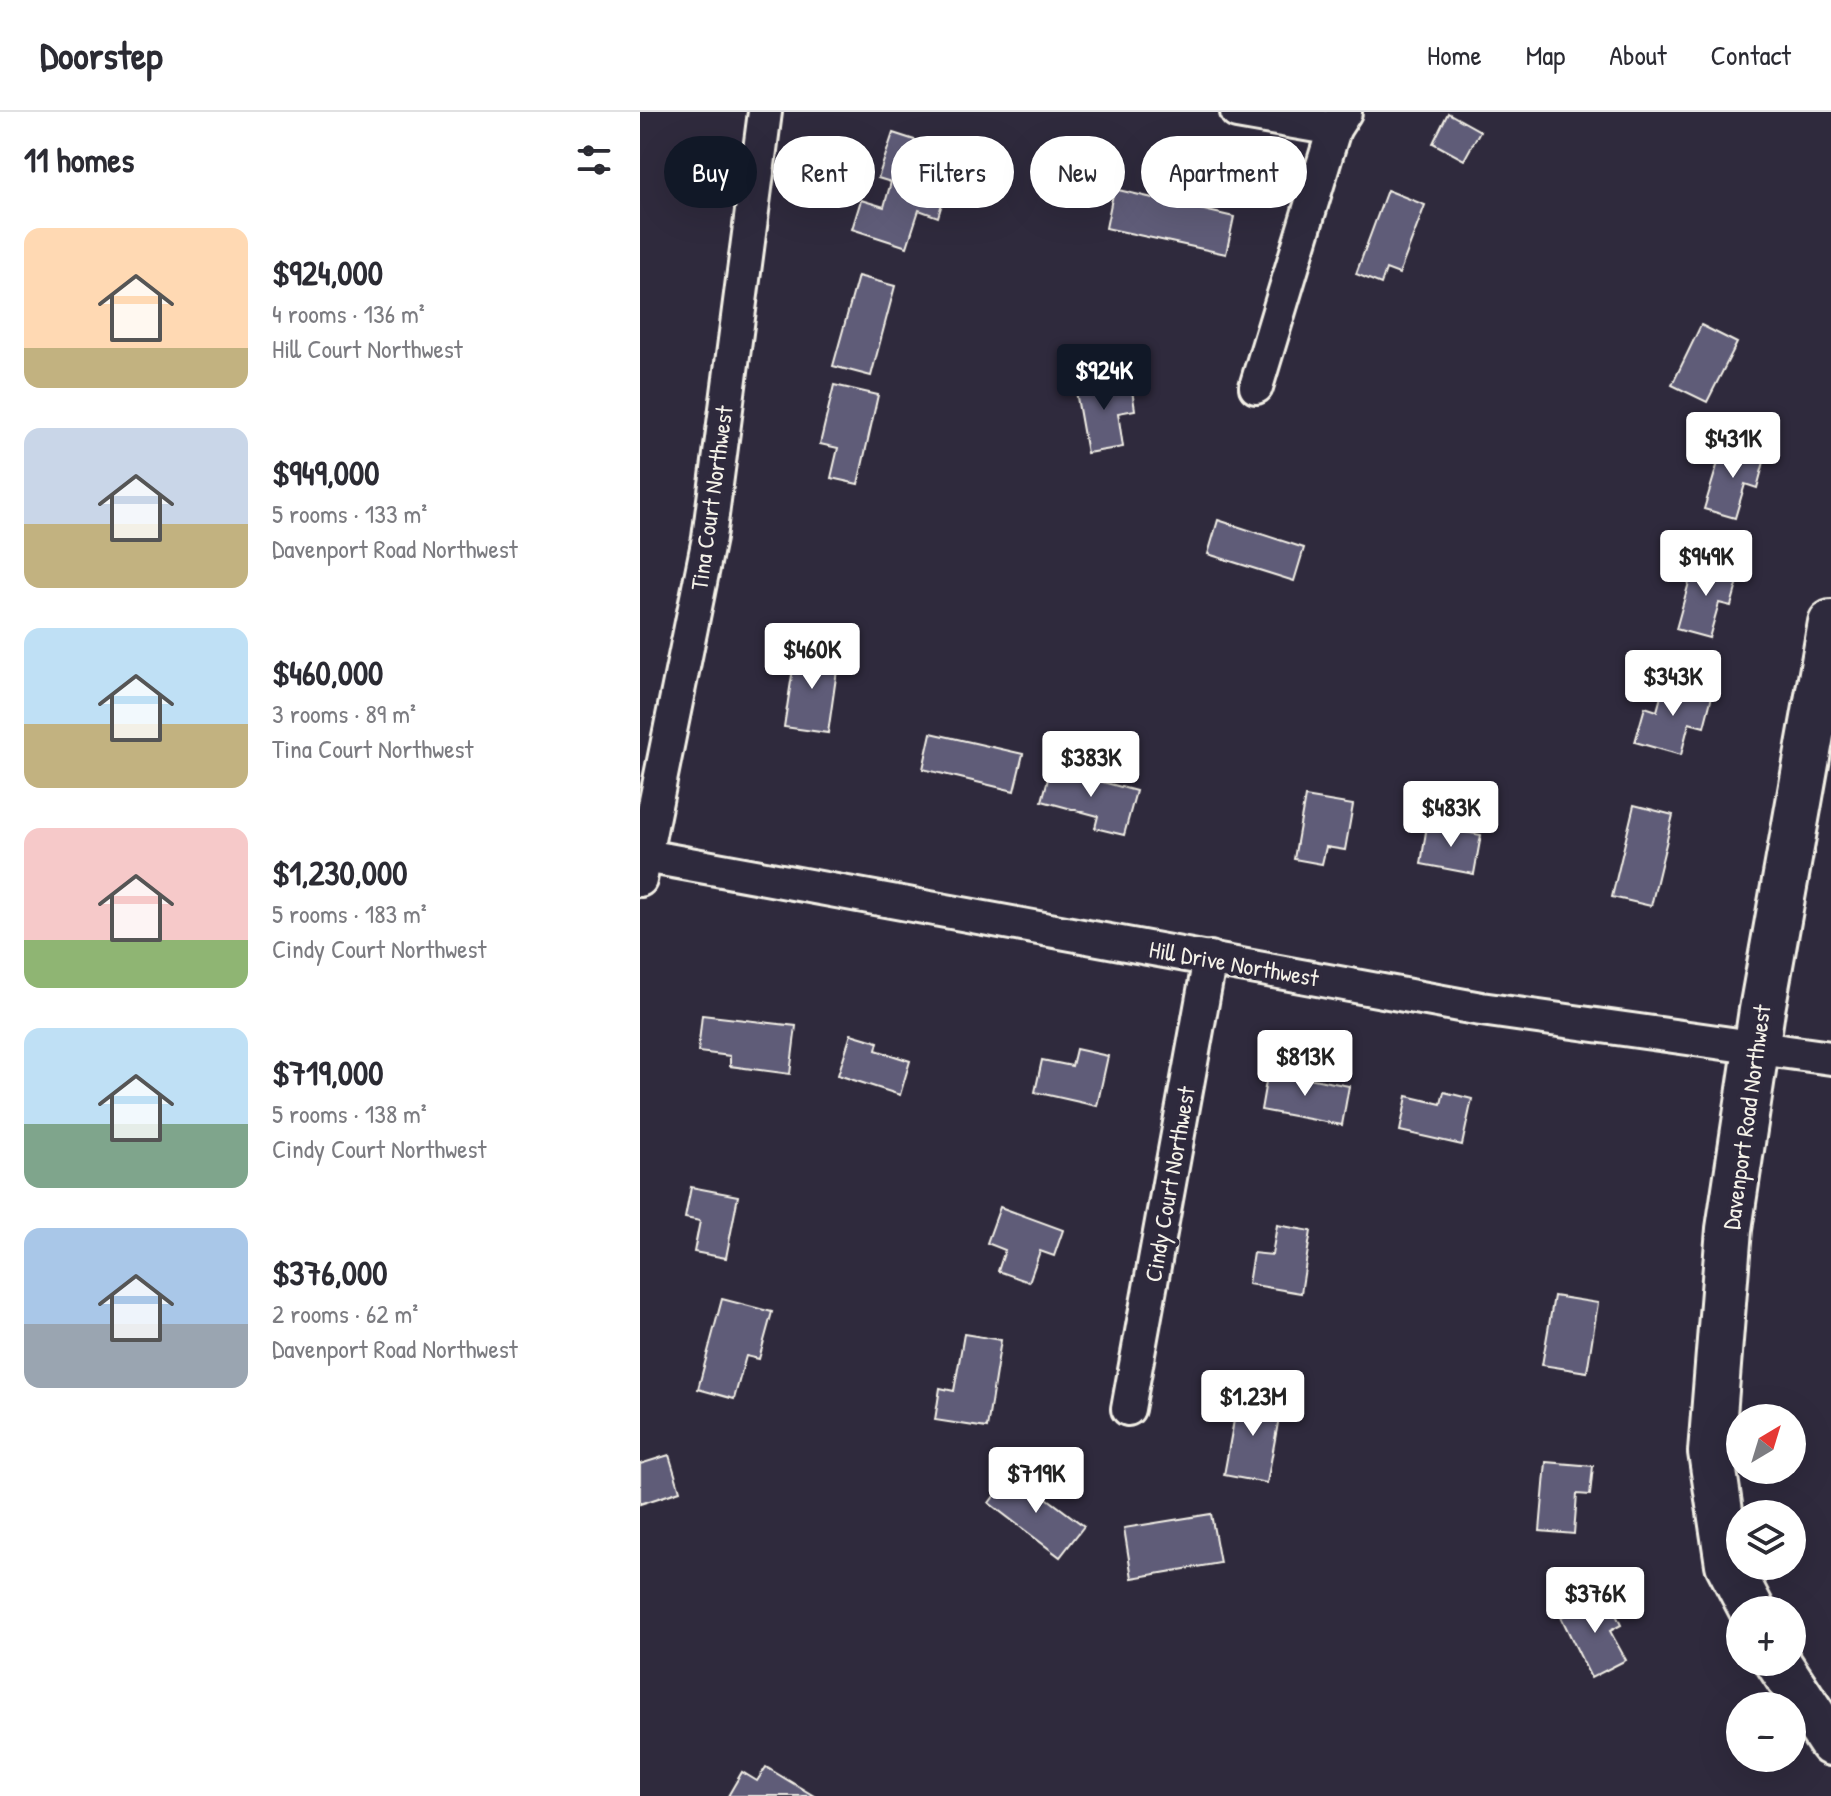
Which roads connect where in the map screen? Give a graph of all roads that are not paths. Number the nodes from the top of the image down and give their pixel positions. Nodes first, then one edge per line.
1 (765, 112) edge
2 (1237, 112) edge
3 (1339, 120) edge
4 (1256, 387) dead end
5 (1831, 623) edge
6 (641, 863) edge
7 (1210, 958) junction
8 (1755, 1046) junction
9 (1831, 1058) edge
10 (1128, 1409) dead end
11 (1745, 1596) edge
12 (1787, 1676) edge
13 (1831, 1743) edge

1 - 6 street, Tina Court Northwest
2 - 3 street
3 - 4 street
5 - 8 street, Davenport Road Northwest
6 - 7 street, Hill Drive Northwest
7 - 8 street, Hill Drive Northwest
7 - 10 street, Cindy Court Northwest
8 - 9 street, Hill Drive Northwest
8 - 11 street, Davenport Road Northwest
12 - 13 street

